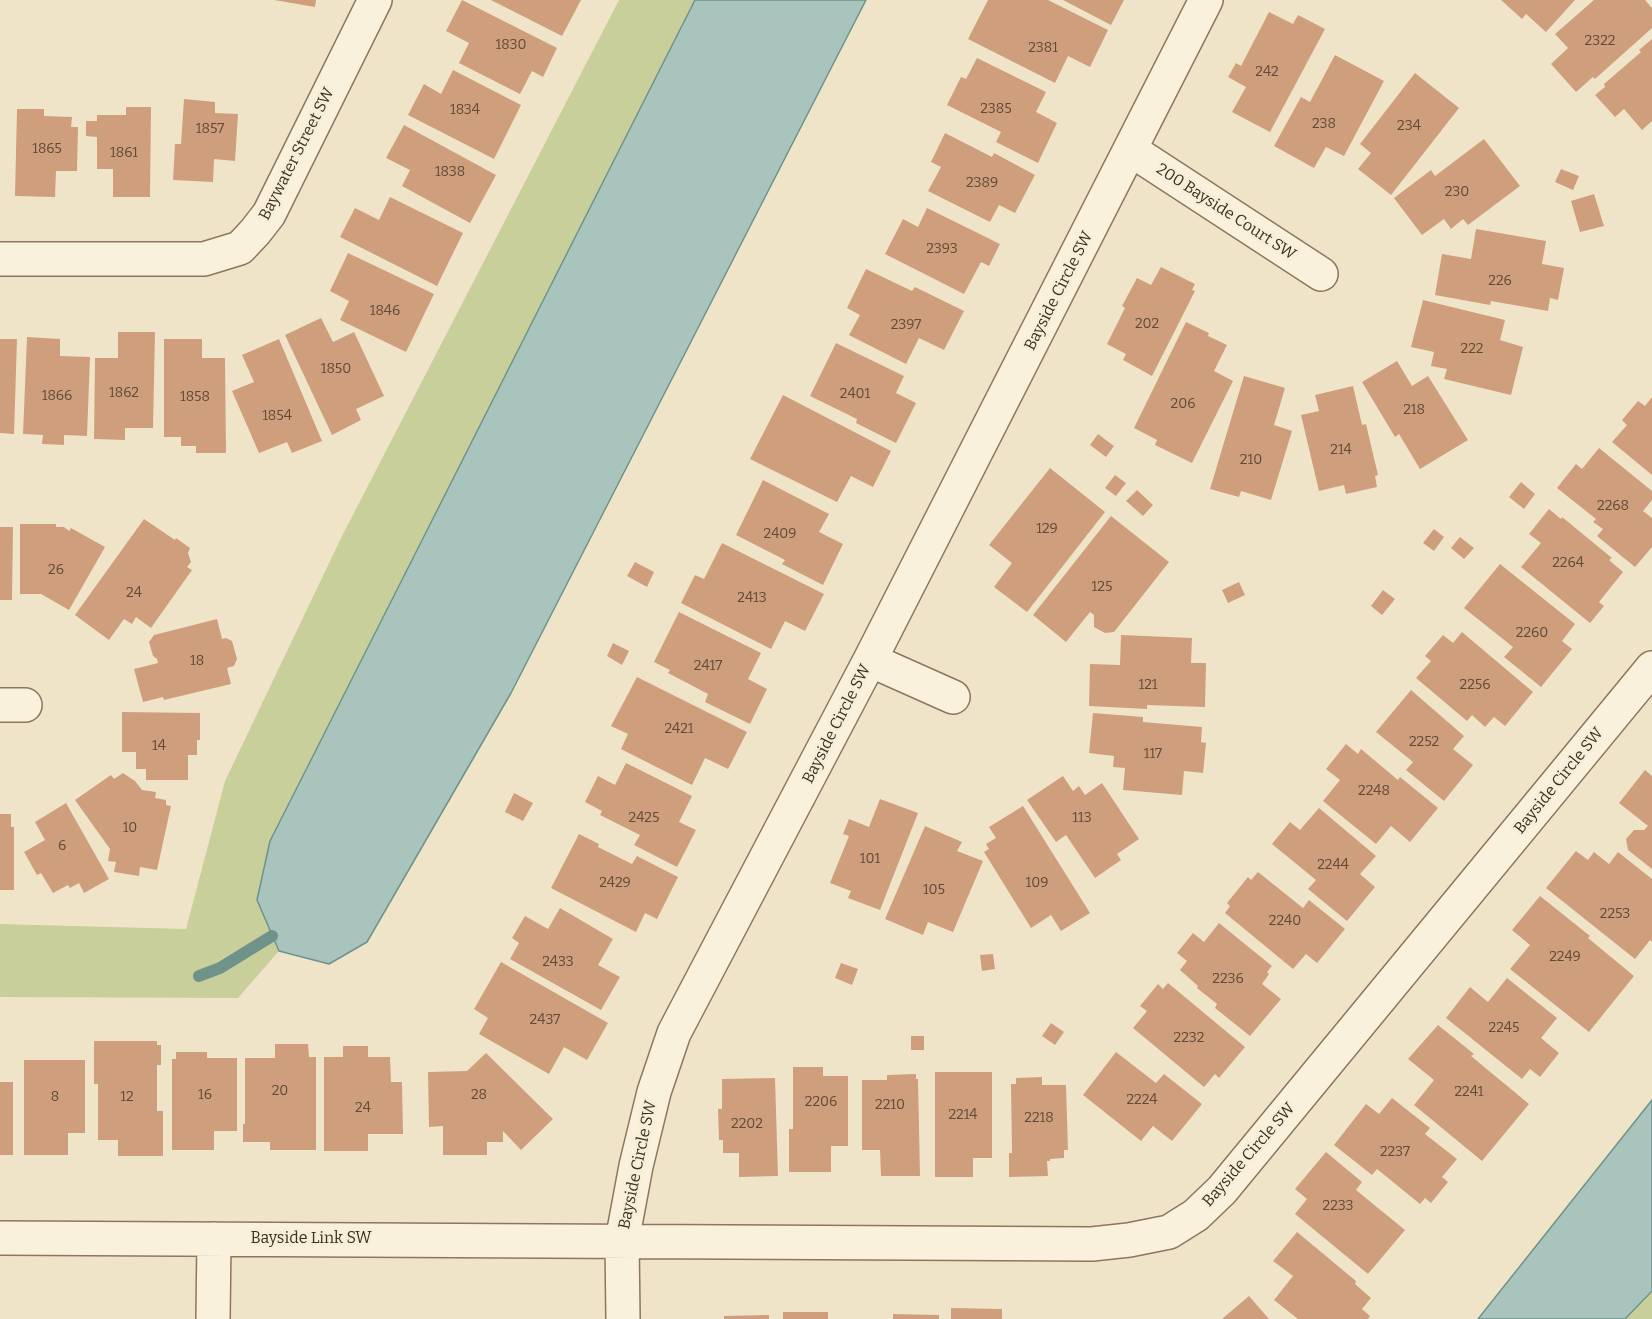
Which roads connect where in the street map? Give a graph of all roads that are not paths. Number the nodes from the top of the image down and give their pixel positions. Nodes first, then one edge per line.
1 (375, 0) edge
2 (1206, 0) edge
3 (1131, 150) junction
4 (0, 259) edge
5 (1321, 274) dead end
6 (870, 660) junction
7 (1652, 668) edge
8 (953, 697) dead end
9 (0, 1238) edge
10 (214, 1239) junction
11 (622, 1241) junction
12 (213, 1319) edge
13 (622, 1319) edge

1 - 4 street, Baywater Street SW
2 - 3 street, Bayside Circle SW
3 - 5 street, 200 Bayside Court SW
3 - 6 street, Bayside Circle SW
6 - 8 street
6 - 11 street, Bayside Circle SW
7 - 11 street, Bayside Circle SW
9 - 10 street, Bayside Link SW
10 - 11 street, Bayside Link SW
10 - 12 street
11 - 13 street

